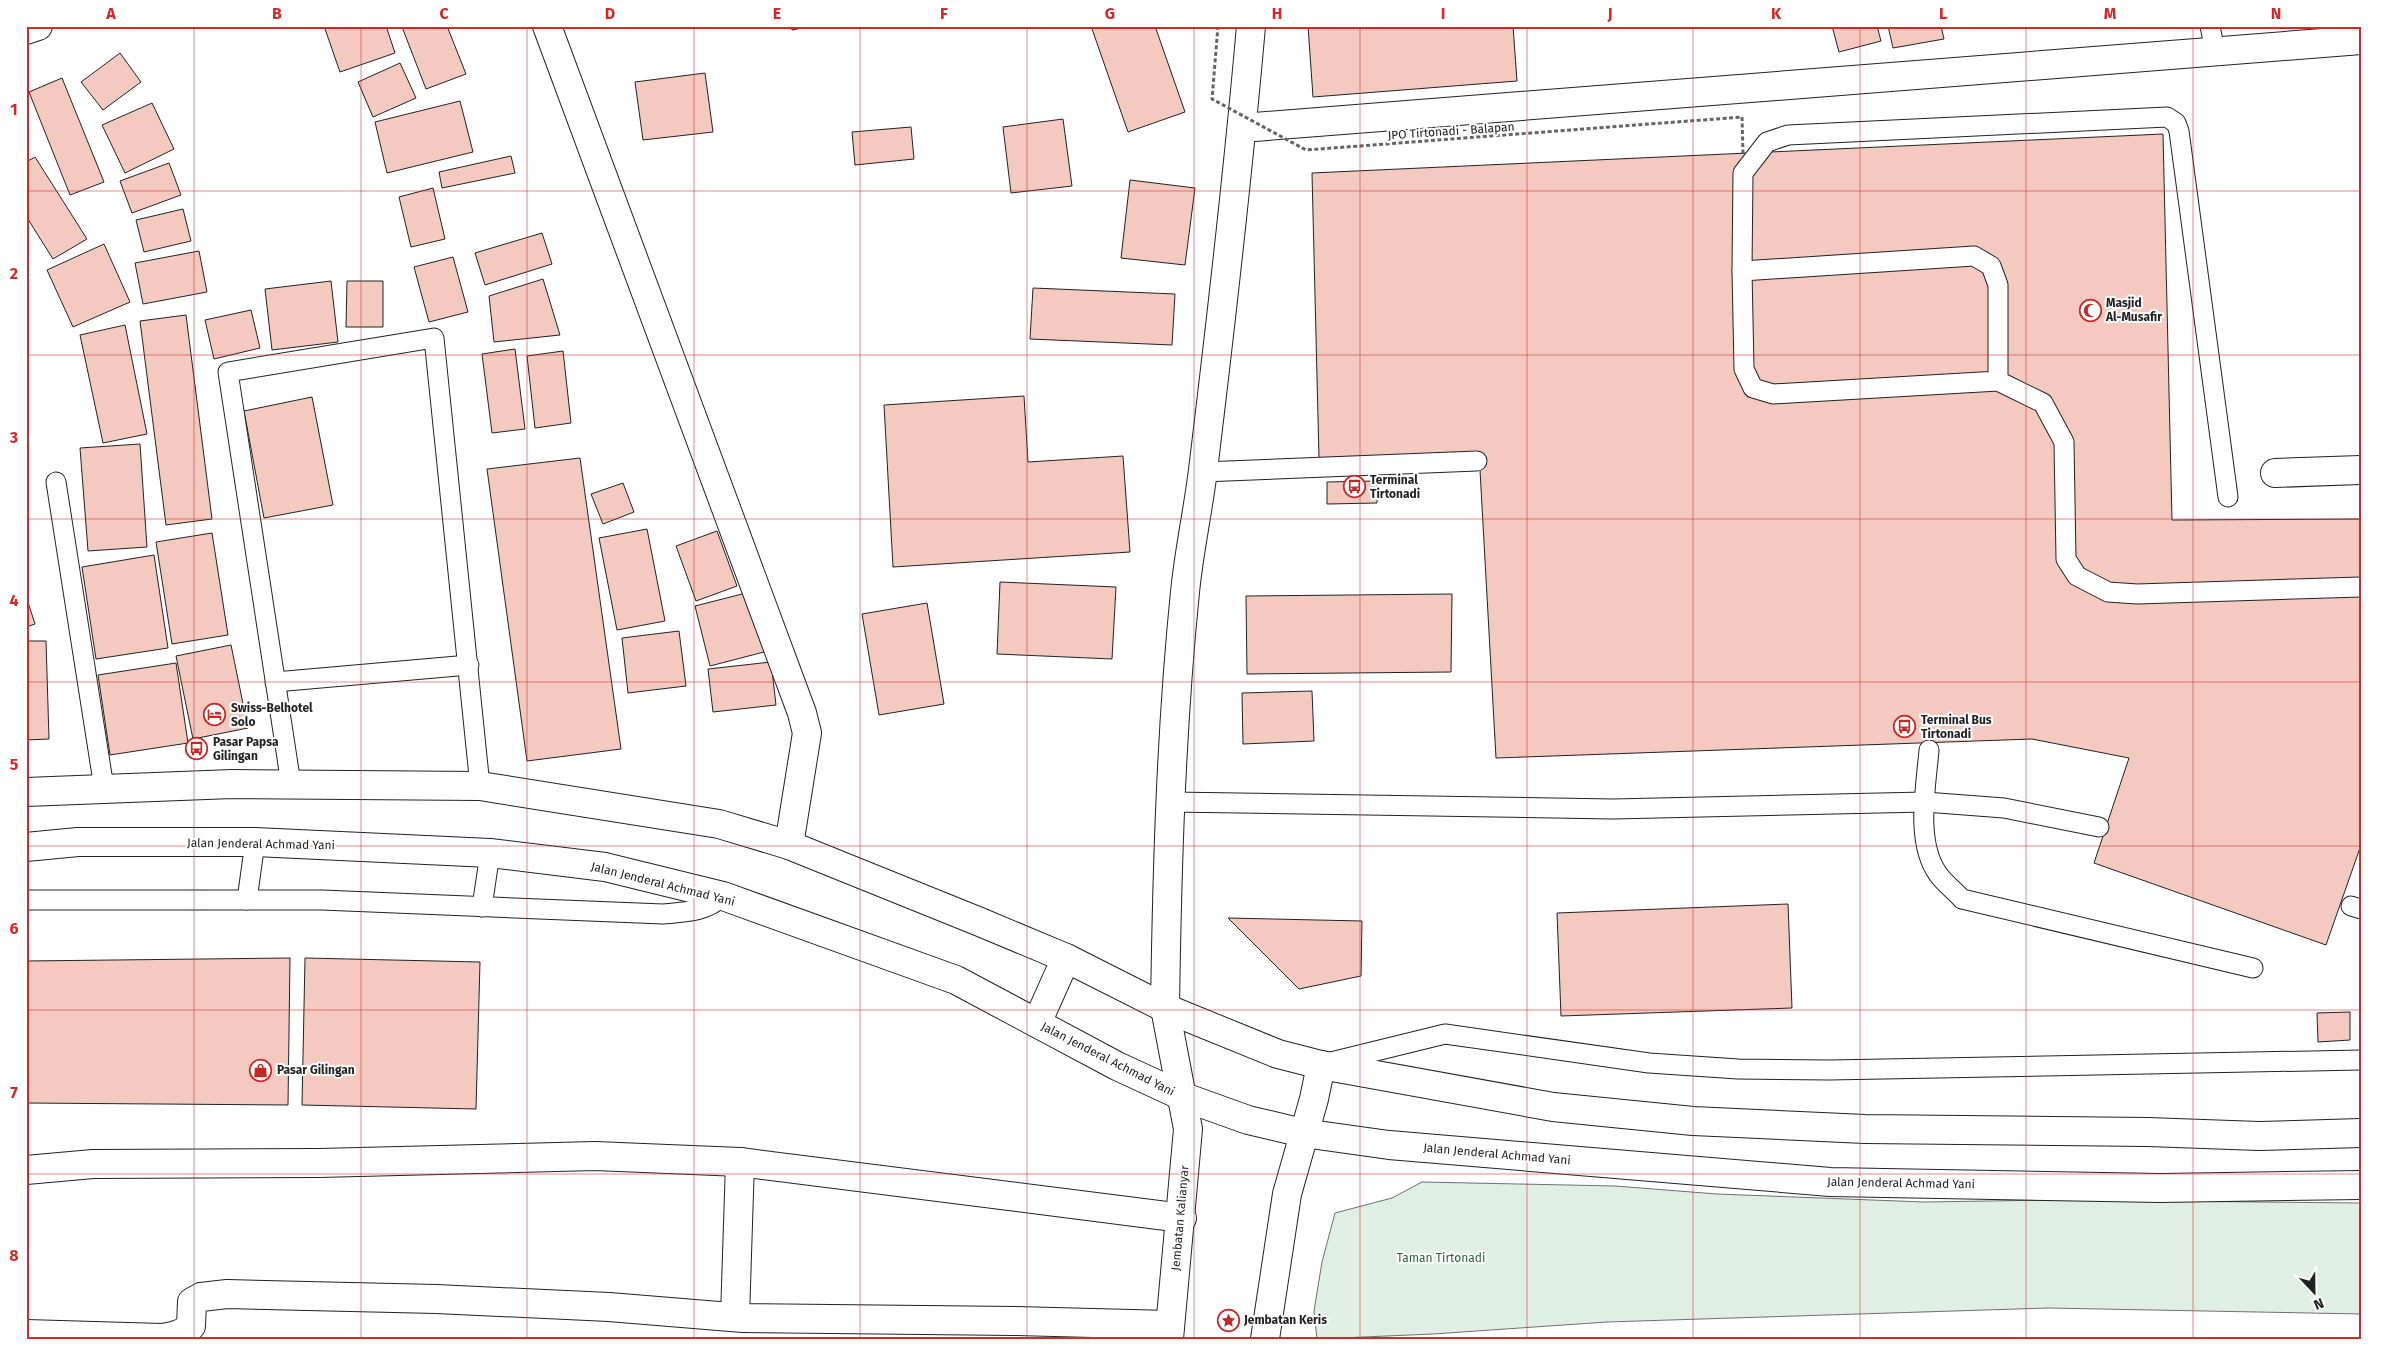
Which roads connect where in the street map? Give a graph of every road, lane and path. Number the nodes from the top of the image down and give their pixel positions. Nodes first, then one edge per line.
1 (38, 26) edge
2 (547, 26) edge
3 (1218, 26) edge
4 (1251, 26) edge
5 (26, 30) edge
6 (2212, 39) edge
7 (2361, 40) edge
8 (1242, 128) junction
9 (1743, 154) dead end
10 (1742, 271) junction
11 (1998, 382) junction
12 (1477, 461) dead end
13 (2361, 470) edge
14 (1202, 472) junction
15 (2275, 473) dead end
16 (56, 482) dead end
17 (2228, 497) dead end
18 (2361, 586) edge
19 (469, 665) junction
20 (275, 682) junction
21 (1929, 750) dead end
22 (291, 784) junction
23 (480, 786) junction
24 (104, 788) junction
25 (26, 792) edge
26 (1171, 802) junction
27 (1925, 802) junction
28 (2099, 827) dead end
29 (255, 842) junction
30 (789, 845) junction
31 (26, 847) edge
32 (490, 853) junction
33 (723, 896) junction
34 (26, 900) edge
35 (247, 900) junction
36 (482, 907) junction
37 (1066, 958) junction
38 (2253, 968) dead end
39 (1165, 1008) junction
40 (1037, 1024) junction
41 (2361, 1060) edge
42 (1321, 1065) junction
43 (1184, 1097) junction
44 (1303, 1133) junction
45 (2361, 1134) edge
46 (740, 1162) junction
47 (26, 1170) edge
48 (2361, 1185) edge
49 (1182, 1218) junction
50 (735, 1317) junction
51 (1169, 1332) edge
52 (26, 1334) edge
53 (1265, 1339) edge

1 - 5 main road
2 - 30 main road
3 - 9 path, JPO Tirtonadi - Balapan, bridge
4 - 8 main road, Jembatan Kalianyar
6 - 7 main road
6 - 8 main road
8 - 14 main road, Jembatan Kalianyar
10 - 11 lane
10 - 11 lane
10 - 17 lane
11 - 18 lane
12 - 14 lane
13 - 15 main road
14 - 26 main road, Jembatan Kalianyar
16 - 24 lane
19 - 20 lane
19 - 20 lane
19 - 23 lane
20 - 22 lane
21 - 27 lane
22 - 23 main road
22 - 24 main road
23 - 30 main road
24 - 25 main road
26 - 27 lane
26 - 39 main road, Jembatan Kalianyar
27 - 28 lane
27 - 38 lane
29 - 31 main road, Jalan Jenderal Achmad Yani
29 - 32 main road, Jalan Jenderal Achmad Yani
29 - 35 lane
30 - 37 main road
32 - 33 main road, Jalan Jenderal Achmad Yani
32 - 36 lane
33 - 36 lane
33 - 40 main road, Jalan Jenderal Achmad Yani
34 - 35 lane
35 - 36 lane
37 - 39 main road
37 - 40 main road
39 - 42 main road
39 - 43 main road, Jembatan Kalianyar
40 - 43 main road, Jalan Jenderal Achmad Yani
41 - 42 lane
42 - 44 main road
42 - 45 main road
43 - 44 main road, Jalan Jenderal Achmad Yani
43 - 49 main road, Jembatan Kalianyar
44 - 48 main road, Jalan Jenderal Achmad Yani
44 - 53 main road
46 - 47 main road
46 - 49 main road
46 - 50 main road
49 - 51 main road, Jembatan Kalianyar
50 - 51 main road
50 - 52 main road

